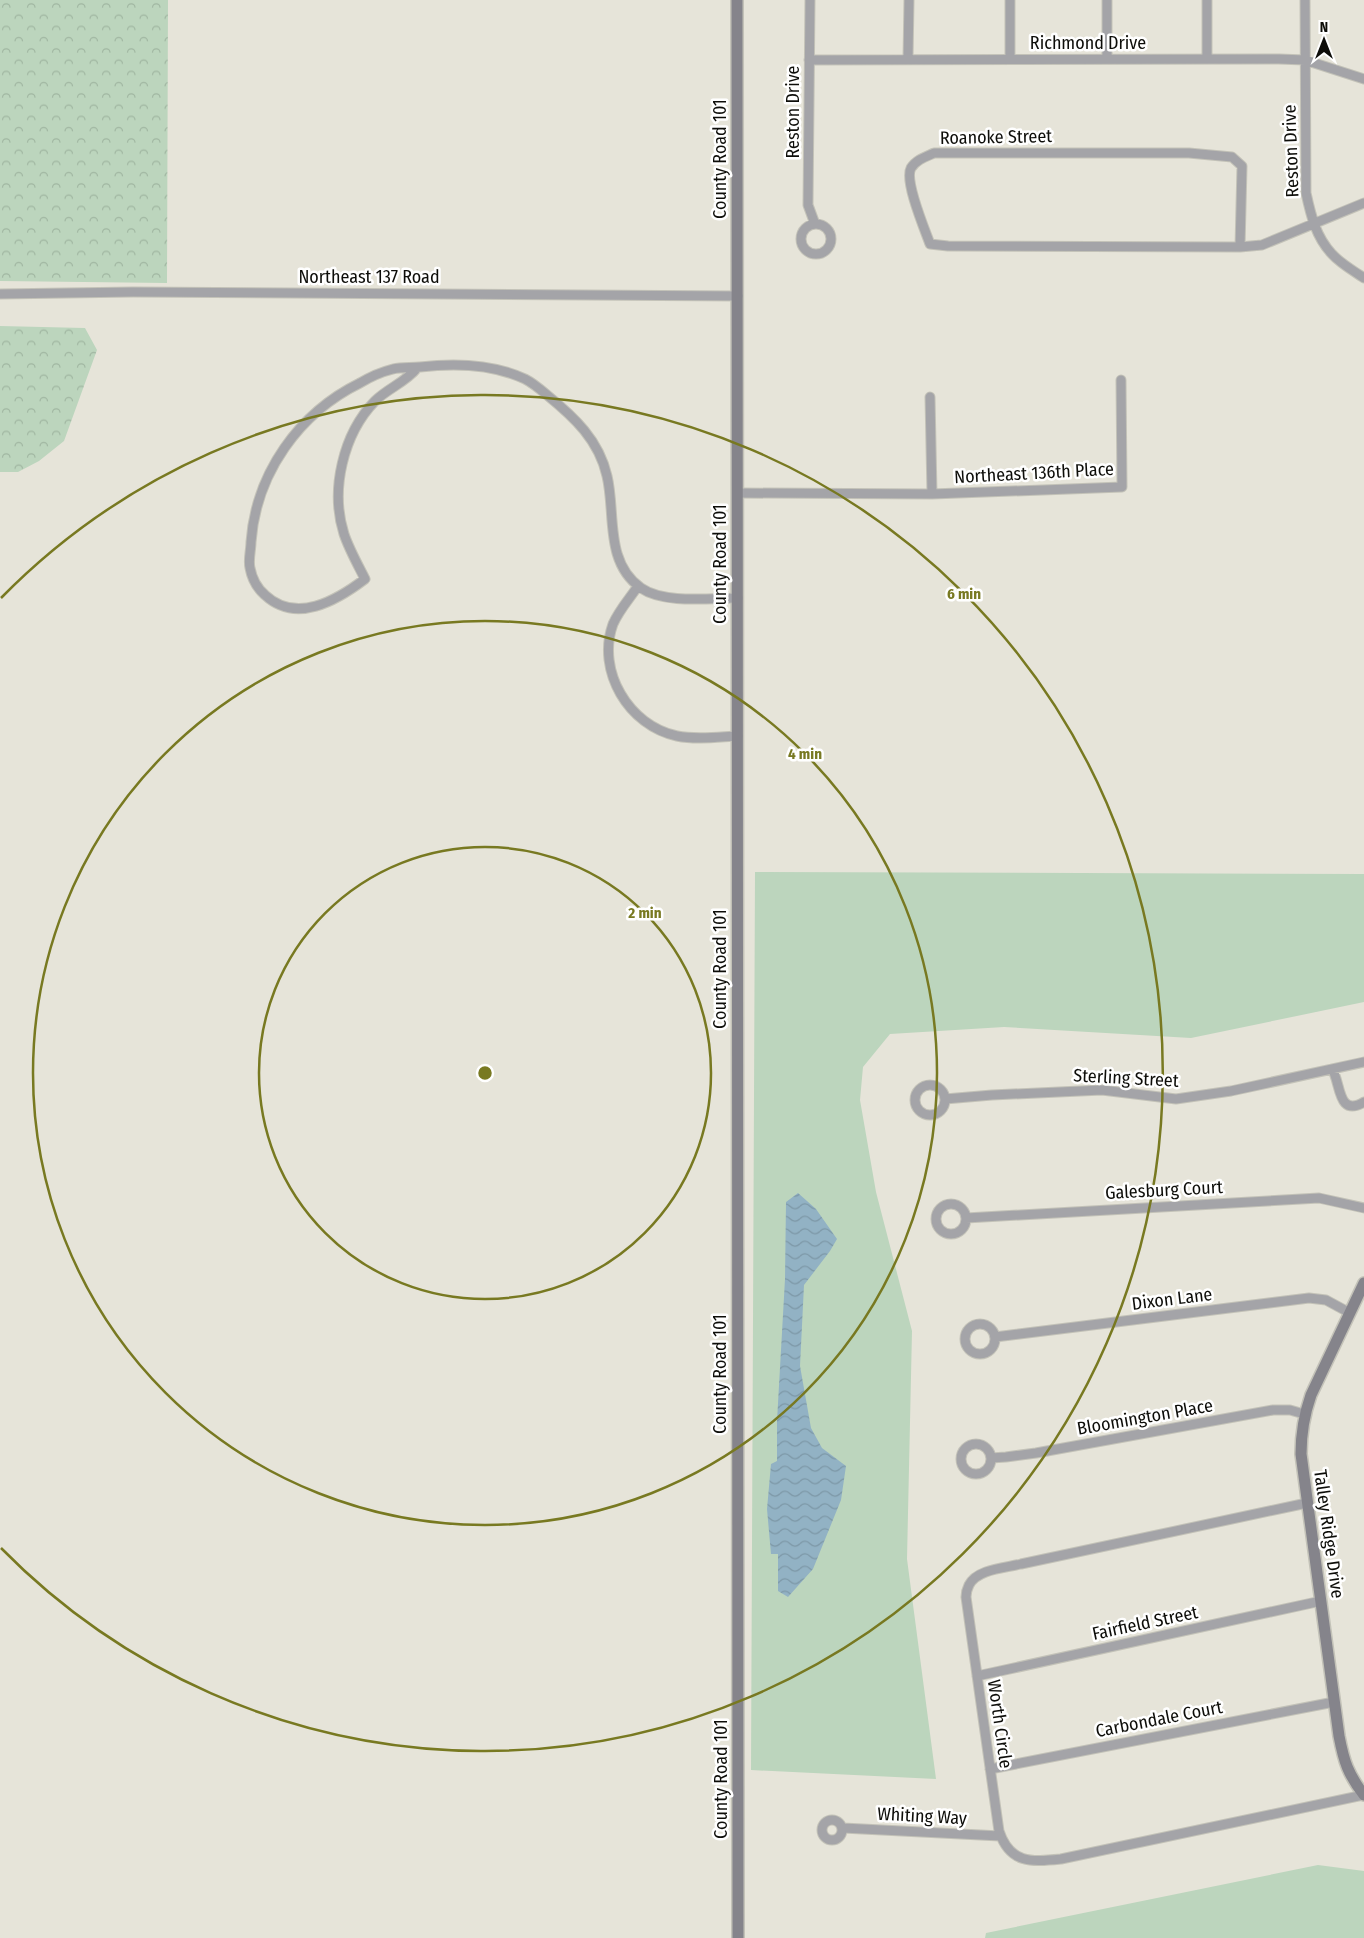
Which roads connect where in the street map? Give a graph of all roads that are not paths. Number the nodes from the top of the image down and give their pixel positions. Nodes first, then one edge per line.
1 (737, 0) edge
2 (810, 0) edge
3 (909, 0) edge
4 (1010, 0) edge
5 (1107, 0) edge
6 (1207, 0) edge
7 (1305, 0) edge
8 (908, 59) junction
9 (1010, 59) junction
10 (1107, 59) junction
11 (1207, 59) junction
12 (809, 60) junction
13 (1305, 60) junction
14 (1364, 79) edge
15 (1364, 203) edge
16 (1312, 223) junction
17 (815, 224) dead end
18 (1240, 247) junction
19 (1364, 278) edge
20 (0, 294) edge
21 (738, 296) junction
22 (417, 368) junction
23 (1121, 380) dead end
24 (930, 397) dead end
25 (738, 493) junction
26 (932, 494) junction
27 (638, 586) junction
28 (738, 598) junction
29 (738, 736) junction
30 (1364, 1064) edge
31 (1332, 1069) junction
32 (945, 1099) dead end
33 (1364, 1102) edge
34 (1364, 1208) edge
35 (966, 1218) dead end
36 (1364, 1283) edge
37 (1350, 1312) junction
38 (995, 1337) dead end
39 (1304, 1414) junction
40 (991, 1458) dead end
41 (1308, 1503) junction
42 (1321, 1601) junction
43 (977, 1676) junction
44 (1334, 1702) junction
45 (990, 1769) junction
46 (1364, 1795) edge
47 (843, 1828) dead end
48 (1000, 1836) junction
49 (738, 1938) edge

1 - 21 street, County Road 101
2 - 12 street, Reston Drive
3 - 8 street
4 - 9 street
5 - 10 street
6 - 11 street
7 - 13 street, Reston Drive
8 - 9 street, Richmond Drive
8 - 12 street, Richmond Drive
9 - 10 street, Richmond Drive
10 - 11 street, Richmond Drive
11 - 13 street, Richmond Drive
12 - 17 street, Reston Drive
13 - 14 street, Richmond Drive
13 - 16 street, Reston Drive
15 - 16 street, Roanoke Street
16 - 18 street, Roanoke Street
16 - 19 street, Reston Drive
18 - 18 street, Roanoke Street
20 - 21 street, Northeast 137 Road
21 - 25 street, County Road 101
22 - 22 street
22 - 27 street
23 - 26 street, Northeast 136th Place
24 - 26 street, Northeast 136th Place
25 - 26 street, Northeast 136th Place
25 - 28 street, County Road 101
27 - 28 street
27 - 29 street
28 - 29 street, County Road 101
29 - 49 street, County Road 101
30 - 31 street, Sterling Street
31 - 32 street, Sterling Street
31 - 33 street
34 - 35 street, Galesburg Court
36 - 37 street, Talley Ridge Drive
37 - 38 street, Dixon Lane
37 - 39 street, Talley Ridge Drive
39 - 40 street, Bloomington Place
39 - 41 street, Talley Ridge Drive
41 - 42 street, Talley Ridge Drive
41 - 43 street, Worth Circle
42 - 43 street, Fairfield Street
42 - 44 street, Talley Ridge Drive
43 - 45 street, Worth Circle
44 - 45 street, Carbondale Court
44 - 46 street, Talley Ridge Drive
45 - 48 street, Worth Circle
46 - 48 street, Worth Circle
47 - 48 street, Whiting Way

